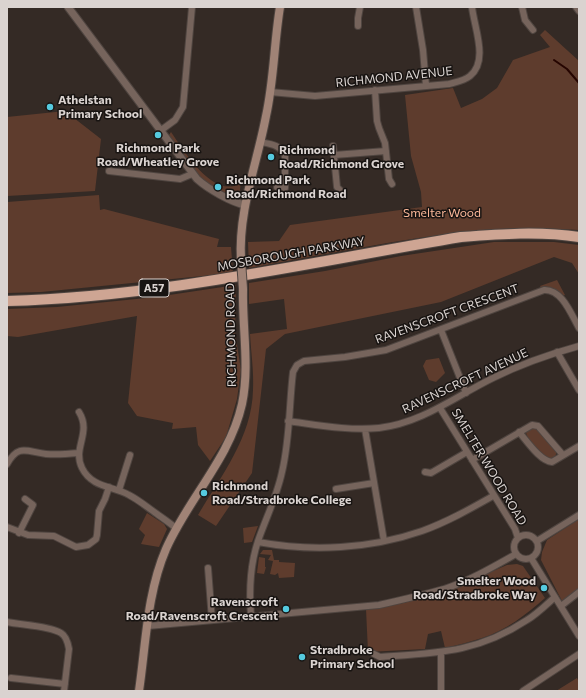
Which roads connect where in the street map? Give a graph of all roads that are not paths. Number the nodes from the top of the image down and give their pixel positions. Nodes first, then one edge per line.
1 (68, 7) edge
2 (192, 7) edge
3 (280, 7) edge
4 (360, 7) edge
5 (416, 7) edge
6 (472, 7) edge
7 (522, 7) edge
8 (576, 7) edge
9 (579, 11) edge
10 (350, 18) dead end
11 (358, 18) junction
12 (358, 26) dead end
13 (533, 30) dead end
14 (426, 86) junction
15 (375, 90) junction
16 (270, 92) junction
17 (160, 131) junction
18 (260, 142) junction
19 (333, 146) dead end
20 (386, 151) junction
21 (334, 155) junction
22 (109, 171) dead end
23 (192, 174) junction
24 (392, 184) dead end
25 (277, 187) dead end
26 (342, 192) dead end
27 (245, 205) junction
28 (579, 237) edge
29 (7, 301) edge
30 (579, 328) edge
31 (441, 330) junction
32 (579, 346) edge
33 (557, 352) junction
34 (579, 390) edge
35 (466, 393) junction
36 (440, 408) junction
37 (79, 412) dead end
38 (288, 421) junction
39 (365, 428) junction
40 (519, 432) junction
41 (579, 446) edge
42 (467, 452) junction
43 (78, 453) junction
44 (130, 455) dead end
45 (563, 455) junction
46 (472, 460) junction
47 (7, 464) edge
48 (425, 472) dead end
49 (374, 483) junction
50 (109, 487) junction
51 (336, 488) dead end
52 (119, 490) junction
53 (493, 496) junction
54 (25, 499) dead end
55 (579, 515) edge
56 (7, 527) edge
57 (177, 528) junction
58 (20, 533) junction
59 (518, 538) junction
60 (384, 541) junction
61 (537, 541) junction
62 (258, 542) junction
63 (516, 554) junction
64 (531, 558) junction
65 (208, 568) dead end
66 (579, 592) edge
67 (555, 597) junction
68 (561, 606) junction
69 (251, 616) junction
70 (212, 620) junction
71 (7, 622) edge
72 (148, 626) junction
73 (579, 636) edge
74 (441, 653) junction
75 (374, 654) dead end
76 (579, 654) edge
77 (11, 678) dead end
78 (65, 684) junction
79 (64, 691) edge
80 (139, 691) edge
81 (441, 691) edge
82 (523, 691) edge

1 - 17 street
2 - 17 street
3 - 16 main road, RICHMOND ROAD
4 - 11 street
5 - 14 street
6 - 14 street, RICHMOND AVENUE
7 - 13 street
8 - 9 street
10 - 11 street
11 - 12 street
14 - 15 street, RICHMOND AVENUE
15 - 16 street, RICHMOND AVENUE
15 - 20 street
16 - 18 main road, RICHMOND ROAD
17 - 23 street
18 - 25 street
18 - 27 main road, RICHMOND ROAD
19 - 21 street
20 - 21 street
20 - 24 street
21 - 26 street
22 - 23 street
23 - 27 street
27 - 57 main road, RICHMOND ROAD, bridge
28 - 29 highway, MOSBOROUGH PARKWAY / A57
30 - 31 street, RAVENSCROFT CRESCENT
31 - 35 street
31 - 38 street, RAVENSCROFT CRESCENT
32 - 33 street, RAVENSCROFT AVENUE
33 - 34 street
33 - 35 street, RAVENSCROFT AVENUE
35 - 36 street, RAVENSCROFT AVENUE
36 - 39 street, RAVENSCROFT AVENUE
36 - 42 street, SMELTER WOOD ROAD
37 - 43 street
38 - 39 street, RAVENSCROFT AVENUE
38 - 62 street, RAVENSCROFT CRESCENT
39 - 49 street
40 - 45 street
40 - 45 street
40 - 46 street
41 - 45 street
42 - 46 street, SMELTER WOOD ROAD
42 - 48 street
43 - 47 street
43 - 50 street
44 - 52 street
46 - 53 street, SMELTER WOOD ROAD
49 - 51 street
49 - 60 street
50 - 52 street
50 - 58 street
52 - 57 street
53 - 59 street, SMELTER WOOD ROAD
53 - 60 street
54 - 58 street
55 - 61 street
56 - 58 street
57 - 72 main road, RICHMOND ROAD
59 - 61 street
59 - 63 street
60 - 62 street
61 - 64 street
62 - 69 street, RAVENSCROFT CRESCENT
63 - 64 street
63 - 69 street
64 - 67 street
65 - 70 street
66 - 68 street
67 - 68 street
67 - 74 street
68 - 73 street
69 - 70 street
70 - 72 street
71 - 78 street
72 - 80 main road, RICHMOND ROAD
74 - 75 street
74 - 81 street
76 - 82 street
77 - 78 street
78 - 79 street

